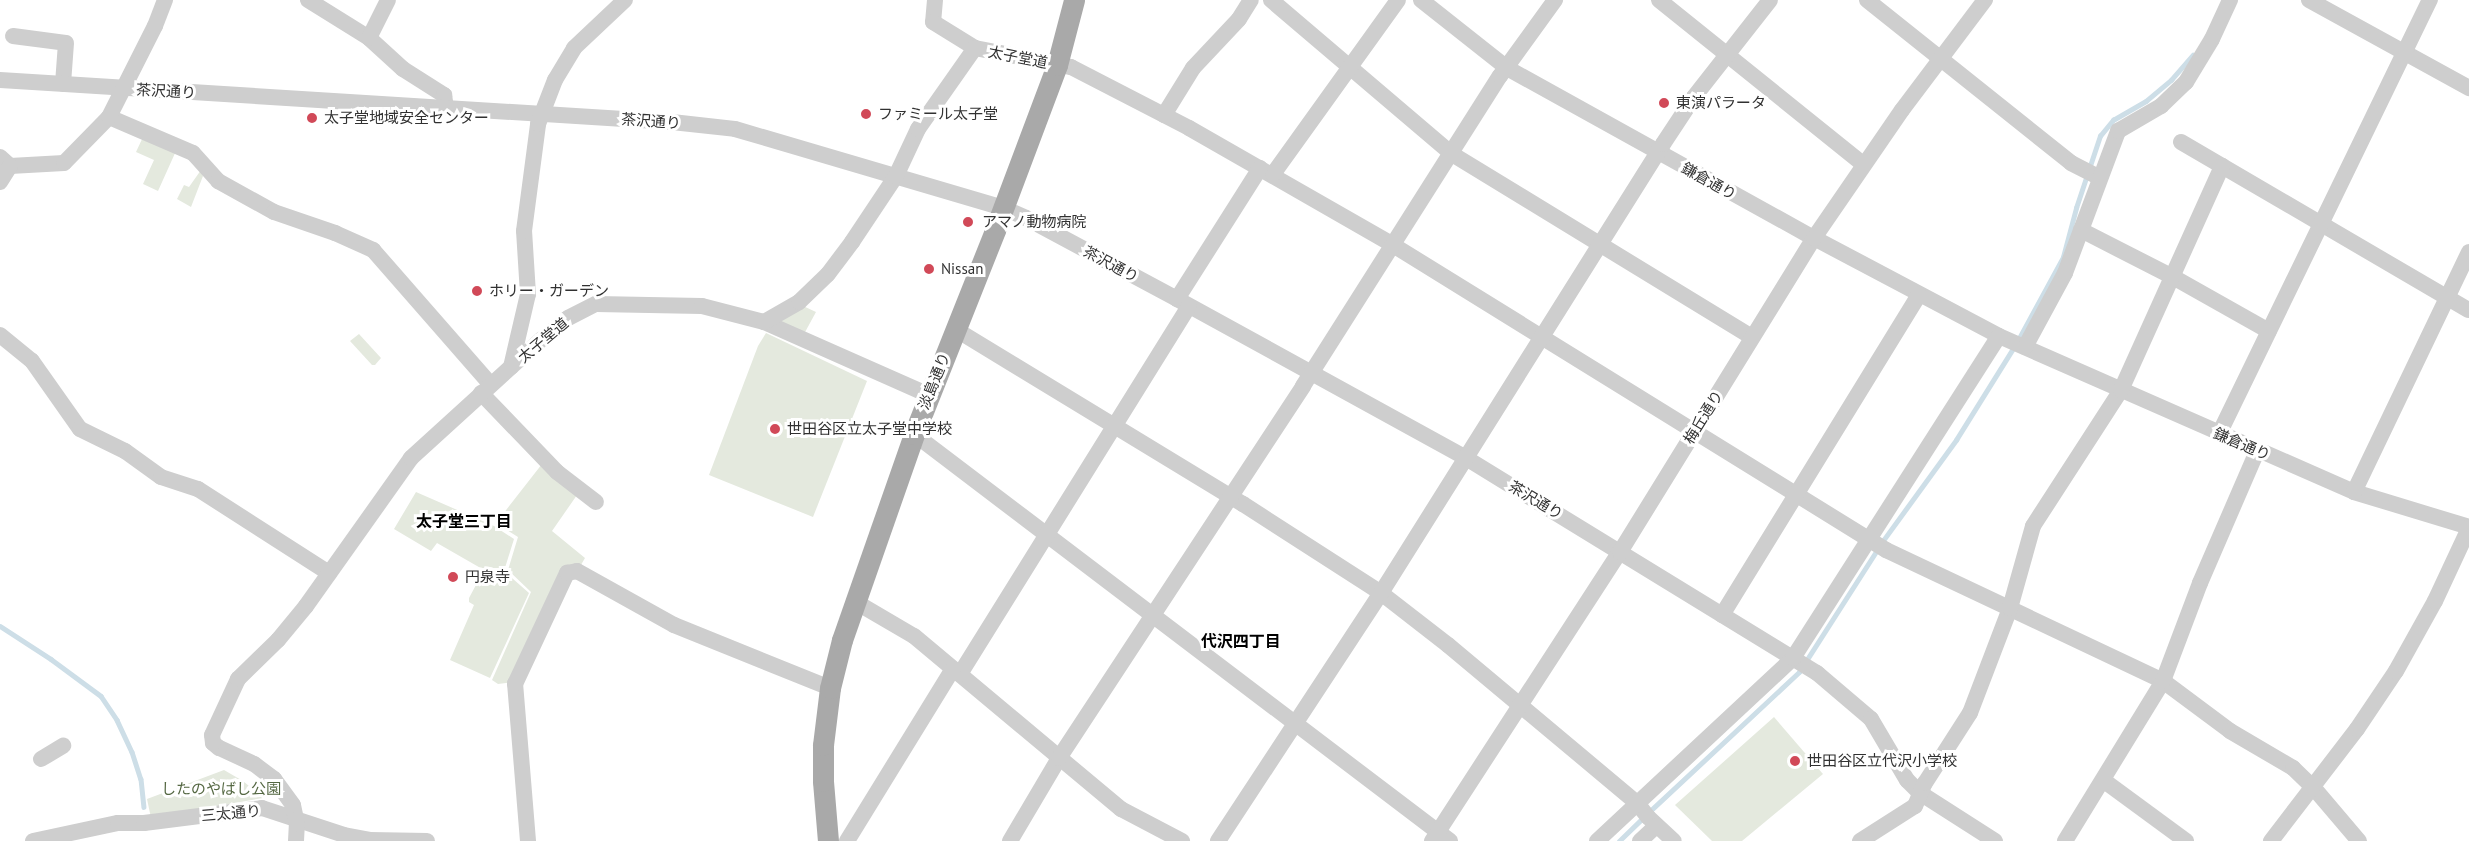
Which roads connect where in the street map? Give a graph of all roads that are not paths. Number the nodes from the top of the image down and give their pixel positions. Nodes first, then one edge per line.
1 (165, 0) edge
2 (308, 0) edge
3 (388, 0) edge
4 (625, 0) edge
5 (935, 0) edge
6 (1074, 0) edge
7 (1251, 0) edge
8 (1271, 0) edge
9 (1398, 0) edge
10 (1421, 0) edge
11 (1555, 0) edge
12 (1659, 0) edge
13 (1770, 0) edge
14 (1867, 0) edge
15 (1985, 0) edge
16 (2230, 0) edge
17 (2309, 0) edge
18 (2430, 0) edge
19 (13, 36) dead end
20 (369, 38) junction
21 (975, 48) junction
22 (2405, 53) junction
23 (1727, 54) junction
24 (1940, 58) junction
25 (1057, 65) junction
26 (1350, 67) junction
27 (1507, 68) junction
28 (0, 80) edge
29 (63, 84) junction
30 (2469, 87) edge
31 (124, 89) junction
32 (446, 108) junction
33 (542, 114) junction
34 (1164, 115) junction
35 (109, 117) junction
36 (2181, 142) dead end
37 (1658, 152) junction
38 (1452, 154) junction
39 (5, 162) edge
40 (1863, 164) junction
41 (2222, 166) junction
42 (1266, 171) junction
43 (2090, 173) junction
44 (896, 176) junction
45 (0, 182) edge
46 (1003, 208) junction
47 (2321, 223) junction
48 (2081, 231) junction
49 (1814, 238) junction
50 (1393, 244) junction
51 (1599, 246) junction
52 (2469, 252) edge
53 (2173, 277) junction
54 (1919, 295) junction
55 (2447, 298) junction
56 (1183, 303) junction
57 (2469, 310) edge
58 (764, 322) junction
59 (955, 330) junction
60 (2269, 331) junction
61 (0, 335) edge
62 (1543, 337) junction
63 (1752, 337) junction
64 (2014, 343) junction
65 (511, 367) junction
66 (1311, 373) junction
67 (486, 389) junction
68 (2121, 390) junction
69 (928, 395) junction
70 (1115, 426) junction
71 (1695, 430) junction
72 (914, 434) junction
73 (2219, 434) junction
74 (2257, 451) junction
75 (1466, 458) junction
76 (2354, 492) junction
77 (1798, 495) junction
78 (1230, 497) junction
79 (596, 502) dead end
80 (2469, 528) edge
81 (1048, 535) junction
82 (1876, 543) junction
83 (1620, 552) junction
84 (329, 573) junction
85 (1381, 593) junction
86 (854, 601) junction
87 (2010, 608) junction
88 (1152, 614) junction
89 (1722, 615) junction
90 (1798, 662) junction
91 (957, 671) junction
92 (2163, 681) junction
93 (830, 688) junction
94 (1520, 705) junction
95 (1296, 722) junction
96 (63, 746) dead end
97 (1059, 758) junction
98 (41, 759) dead end
99 (2103, 780) junction
100 (2313, 786) junction
101 (1920, 793) junction
102 (1645, 813) junction
103 (296, 818) junction
104 (1440, 838) edge
105 (33, 841) edge
106 (296, 841) edge
107 (428, 841) edge
108 (528, 841) edge
109 (828, 841) edge
110 (847, 841) edge
111 (1010, 841) edge
112 (1182, 841) edge
113 (1218, 841) edge
114 (1597, 841) edge
115 (1640, 841) edge
116 (1674, 841) edge
117 (1860, 841) edge
118 (1995, 841) edge
119 (2065, 841) edge
120 (2186, 841) edge
121 (2271, 841) edge
122 (2359, 841) edge

1 - 31 street
2 - 20 street
3 - 20 street
4 - 33 street
5 - 21 street
6 - 25 main road, 淡島通り
7 - 34 street
8 - 26 street
9 - 26 street
10 - 27 street, 鎌倉通り
11 - 27 street
12 - 23 street
13 - 23 street
14 - 24 street
15 - 24 street, 梅丘通り
16 - 43 street
17 - 22 street
18 - 22 street
19 - 29 street
20 - 32 street
21 - 25 street, 太子堂道
21 - 44 street, 太子堂道
22 - 30 street
22 - 47 street
23 - 37 street
23 - 40 street
24 - 40 street, 梅丘通り
24 - 43 street
25 - 34 street, 太子堂道
25 - 46 main road, 淡島通り
26 - 38 street
26 - 42 street
27 - 37 street, 鎌倉通り
27 - 38 street
28 - 29 street, 茶沢通り
29 - 31 street, 茶沢通り
31 - 32 street, 茶沢通り
31 - 35 street
32 - 33 street, 茶沢通り
33 - 44 street, 茶沢通り
33 - 65 street
34 - 42 street, 太子堂道
35 - 39 street
35 - 67 street
36 - 41 street
37 - 49 street, 鎌倉通り
37 - 51 street
38 - 50 street
38 - 51 street
39 - 45 street
40 - 49 street, 梅丘通り
41 - 47 street
41 - 53 street
42 - 50 street, 太子堂道
42 - 56 street
43 - 48 street
44 - 46 street, 茶沢通り
44 - 58 street, 太子堂道
46 - 56 street, 茶沢通り
46 - 59 main road, 淡島通り
47 - 55 street
47 - 60 street
48 - 53 street
48 - 64 street
49 - 54 street, 鎌倉通り
49 - 63 street, 梅丘通り
50 - 62 street, 太子堂道
50 - 66 street
51 - 62 street
51 - 63 street
52 - 55 street
53 - 60 street
53 - 68 street
54 - 64 street, 鎌倉通り
54 - 77 street
55 - 57 street
55 - 76 street
56 - 66 street, 茶沢通り
56 - 70 street
58 - 65 street, 太子堂道
58 - 69 street
59 - 69 main road, 淡島通り
59 - 70 street
60 - 73 street
61 - 84 street
62 - 71 street, 太子堂道
62 - 75 street
63 - 71 street, 梅丘通り
64 - 68 street, 鎌倉通り
64 - 82 street
65 - 67 street, 太子堂道
66 - 75 street, 茶沢通り
66 - 78 street
67 - 79 street
67 - 84 street, 太子堂道
68 - 73 street, 鎌倉通り
68 - 87 street
69 - 72 main road, 淡島通り
70 - 78 street
70 - 81 street
71 - 77 street, 太子堂道
71 - 83 street, 梅丘通り
72 - 81 street
72 - 86 main road, 淡島通り
73 - 74 street, 鎌倉通り
74 - 76 street, 鎌倉通り
74 - 92 street
75 - 83 street, 茶沢通り
75 - 85 street
76 - 80 street, 鎌倉通り
77 - 82 street, 太子堂道
77 - 89 street
78 - 85 street
78 - 88 street
80 - 100 street
81 - 88 street
81 - 91 street
82 - 87 street, 太子堂道
82 - 90 street
83 - 89 street, 茶沢通り
83 - 94 street, 梅丘通り
84 - 103 street, 太子堂道
85 - 94 street
85 - 95 street
86 - 91 street
86 - 93 main road, 淡島通り
87 - 92 street, 太子堂道
87 - 101 street
88 - 95 street
88 - 97 street
89 - 90 street, 茶沢通り
90 - 101 street, 茶沢通り
90 - 102 street
91 - 97 street
91 - 110 street
92 - 99 street
92 - 100 street, 太子堂道
93 - 108 street
93 - 109 main road, 淡島通り
94 - 102 street
94 - 104 street, 梅丘通り
95 - 104 street
95 - 113 street
96 - 98 street
97 - 111 street
97 - 112 street
99 - 119 street
99 - 120 street
100 - 121 street
100 - 122 street, 太子堂道
101 - 117 street
101 - 118 street, 茶沢通り
102 - 114 street
102 - 115 street
102 - 116 street
103 - 105 street, 三太通り
103 - 106 street, 太子堂道
103 - 107 street, 三太通り

